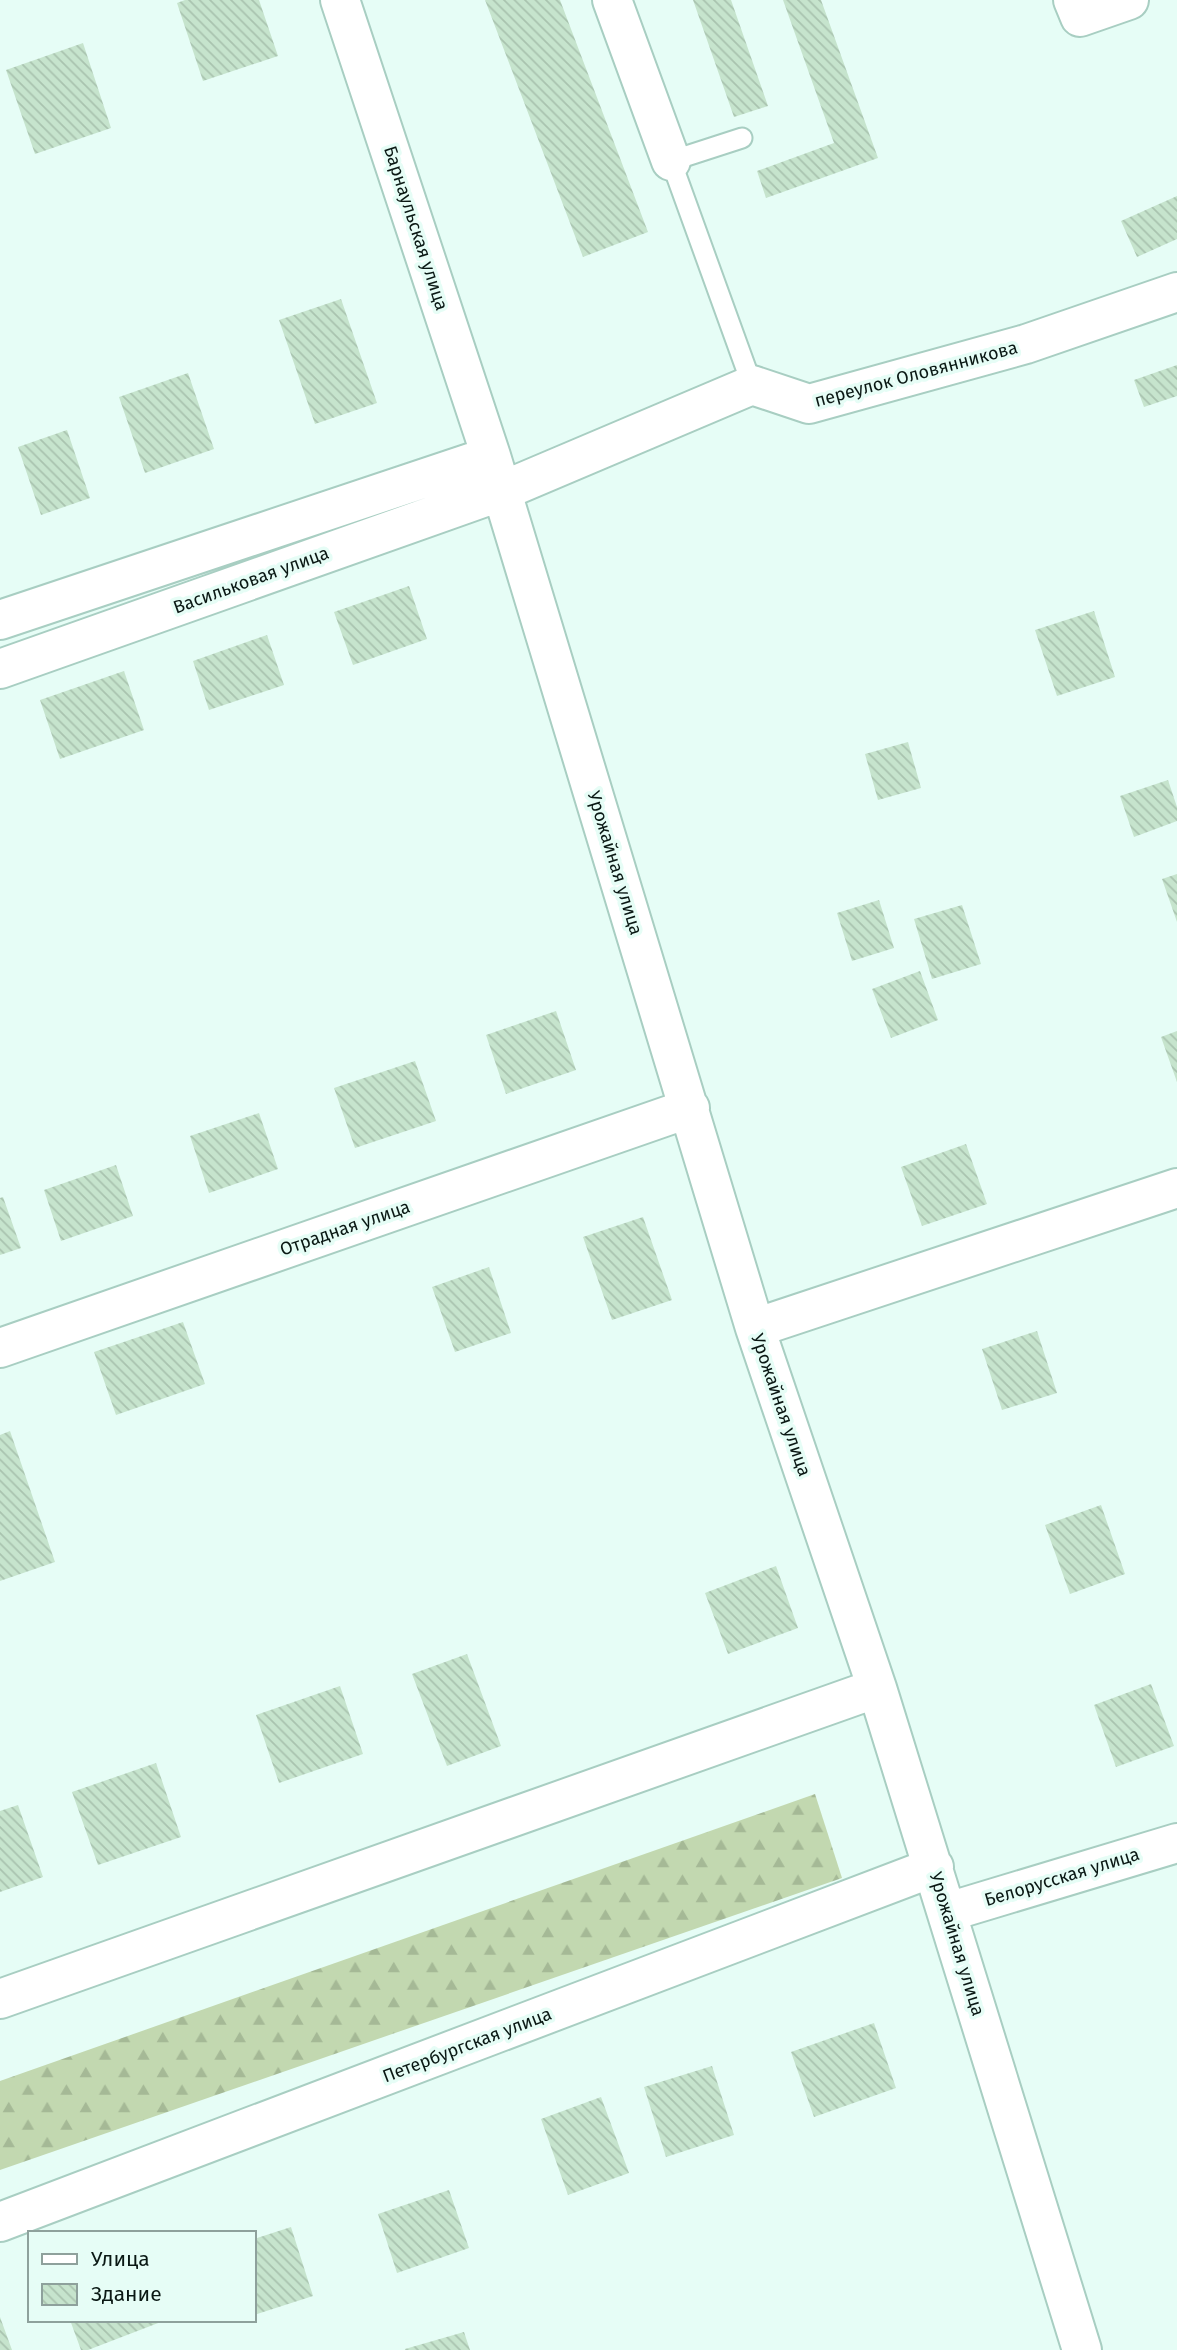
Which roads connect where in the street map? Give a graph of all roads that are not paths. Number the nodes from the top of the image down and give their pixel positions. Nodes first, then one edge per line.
1 (340, 0) edge
2 (612, 0) edge
3 (1073, 0) edge
4 (1129, 0) edge
5 (742, 138) dead end
6 (671, 161) junction
7 (1177, 292) edge
8 (752, 385) junction
9 (497, 474) junction
10 (0, 620) edge
11 (0, 669) edge
12 (690, 1108) junction
13 (1177, 1188) edge
14 (755, 1328) junction
15 (0, 1348) edge
16 (877, 1688) junction
17 (1177, 1843) edge
18 (934, 1867) junction
19 (948, 1912) junction
20 (0, 1999) edge
21 (0, 2222) edge
22 (1082, 2350) edge

1 - 9 street, Барнаульская улица
2 - 6 street
3 - 4 street
5 - 6 lane
6 - 8 lane
7 - 8 street, переулок Оловянникова
8 - 9 street
9 - 10 street
9 - 11 street, Васильковая улица
9 - 12 street, Урожайная улица
12 - 14 street, Урожайная улица
12 - 15 street, Отрадная улица
13 - 14 street
14 - 16 street, Урожайная улица
16 - 18 street, Урожайная улица
16 - 20 street
17 - 19 street, Белорусская улица
18 - 19 street, Урожайная улица
18 - 21 street, Петербургская улица
19 - 22 street, Урожайная улица

